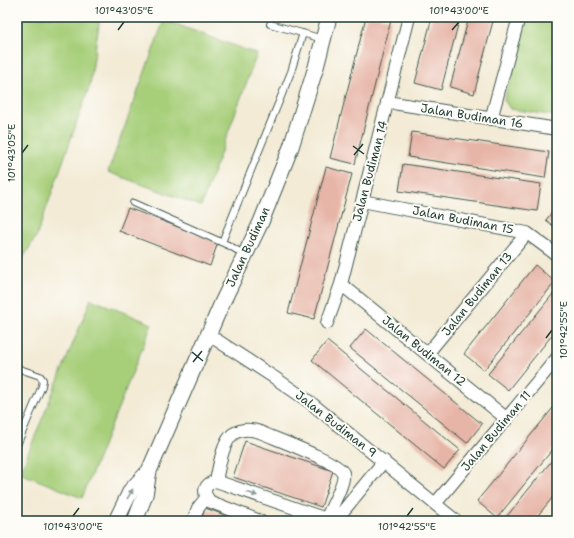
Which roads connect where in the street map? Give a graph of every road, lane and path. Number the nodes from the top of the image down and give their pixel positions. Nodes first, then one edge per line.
1 (329, 17) edge
2 (409, 17) edge
3 (520, 17) edge
4 (270, 24) dead end
5 (303, 33) junction
6 (323, 39) junction
7 (387, 102) junction
8 (491, 119) junction
9 (557, 129) edge
10 (362, 201) junction
11 (133, 203) dead end
12 (527, 233) junction
13 (222, 242) junction
14 (245, 255) junction
15 (557, 255) edge
16 (341, 284) junction
17 (327, 323) dead end
18 (209, 335) junction
19 (427, 354) junction
20 (557, 358) edge
21 (17, 368) edge
22 (506, 419) junction
23 (17, 445) edge
24 (384, 461) junction
25 (149, 471) junction
26 (216, 481) junction
27 (206, 498) junction
28 (436, 504) junction
29 (331, 520) edge
30 (116, 521) edge
31 (135, 521) edge
32 (193, 521) edge
33 (260, 521) edge
34 (456, 521) edge

1 - 6 street, Jalan Budiman
2 - 7 street, Jalan Budiman 14
3 - 8 street
4 - 5 lane
5 - 6 lane
5 - 13 lane
6 - 14 street, Jalan Budiman
7 - 8 street, Jalan Budiman 16
7 - 10 street, Jalan Budiman 14
8 - 9 street, Jalan Budiman 16
10 - 12 street, Jalan Budiman 15
10 - 16 street, Jalan Budiman 14
11 - 13 lane
12 - 15 street, Jalan Budiman 15
12 - 19 street, Jalan Budiman 13
13 - 14 lane
14 - 18 street, Jalan Budiman
16 - 17 street, Jalan Budiman 14
16 - 19 street, Jalan Budiman 12
18 - 24 street, Jalan Budiman 9
18 - 25 street, Jalan Budiman
19 - 22 street, Jalan Budiman 12
20 - 22 street, Jalan Budiman 11
21 - 23 lane
22 - 28 street, Jalan Budiman 11
24 - 28 street, Jalan Budiman 9
24 - 29 street
30 -> 25 street, Jalan Budiman
25 - 31 street, Jalan Budiman
26 - 27 street
26 -> 29 street
26 - 29 street
27 - 32 street
27 - 33 street
28 - 34 street, Jalan Budiman 9

